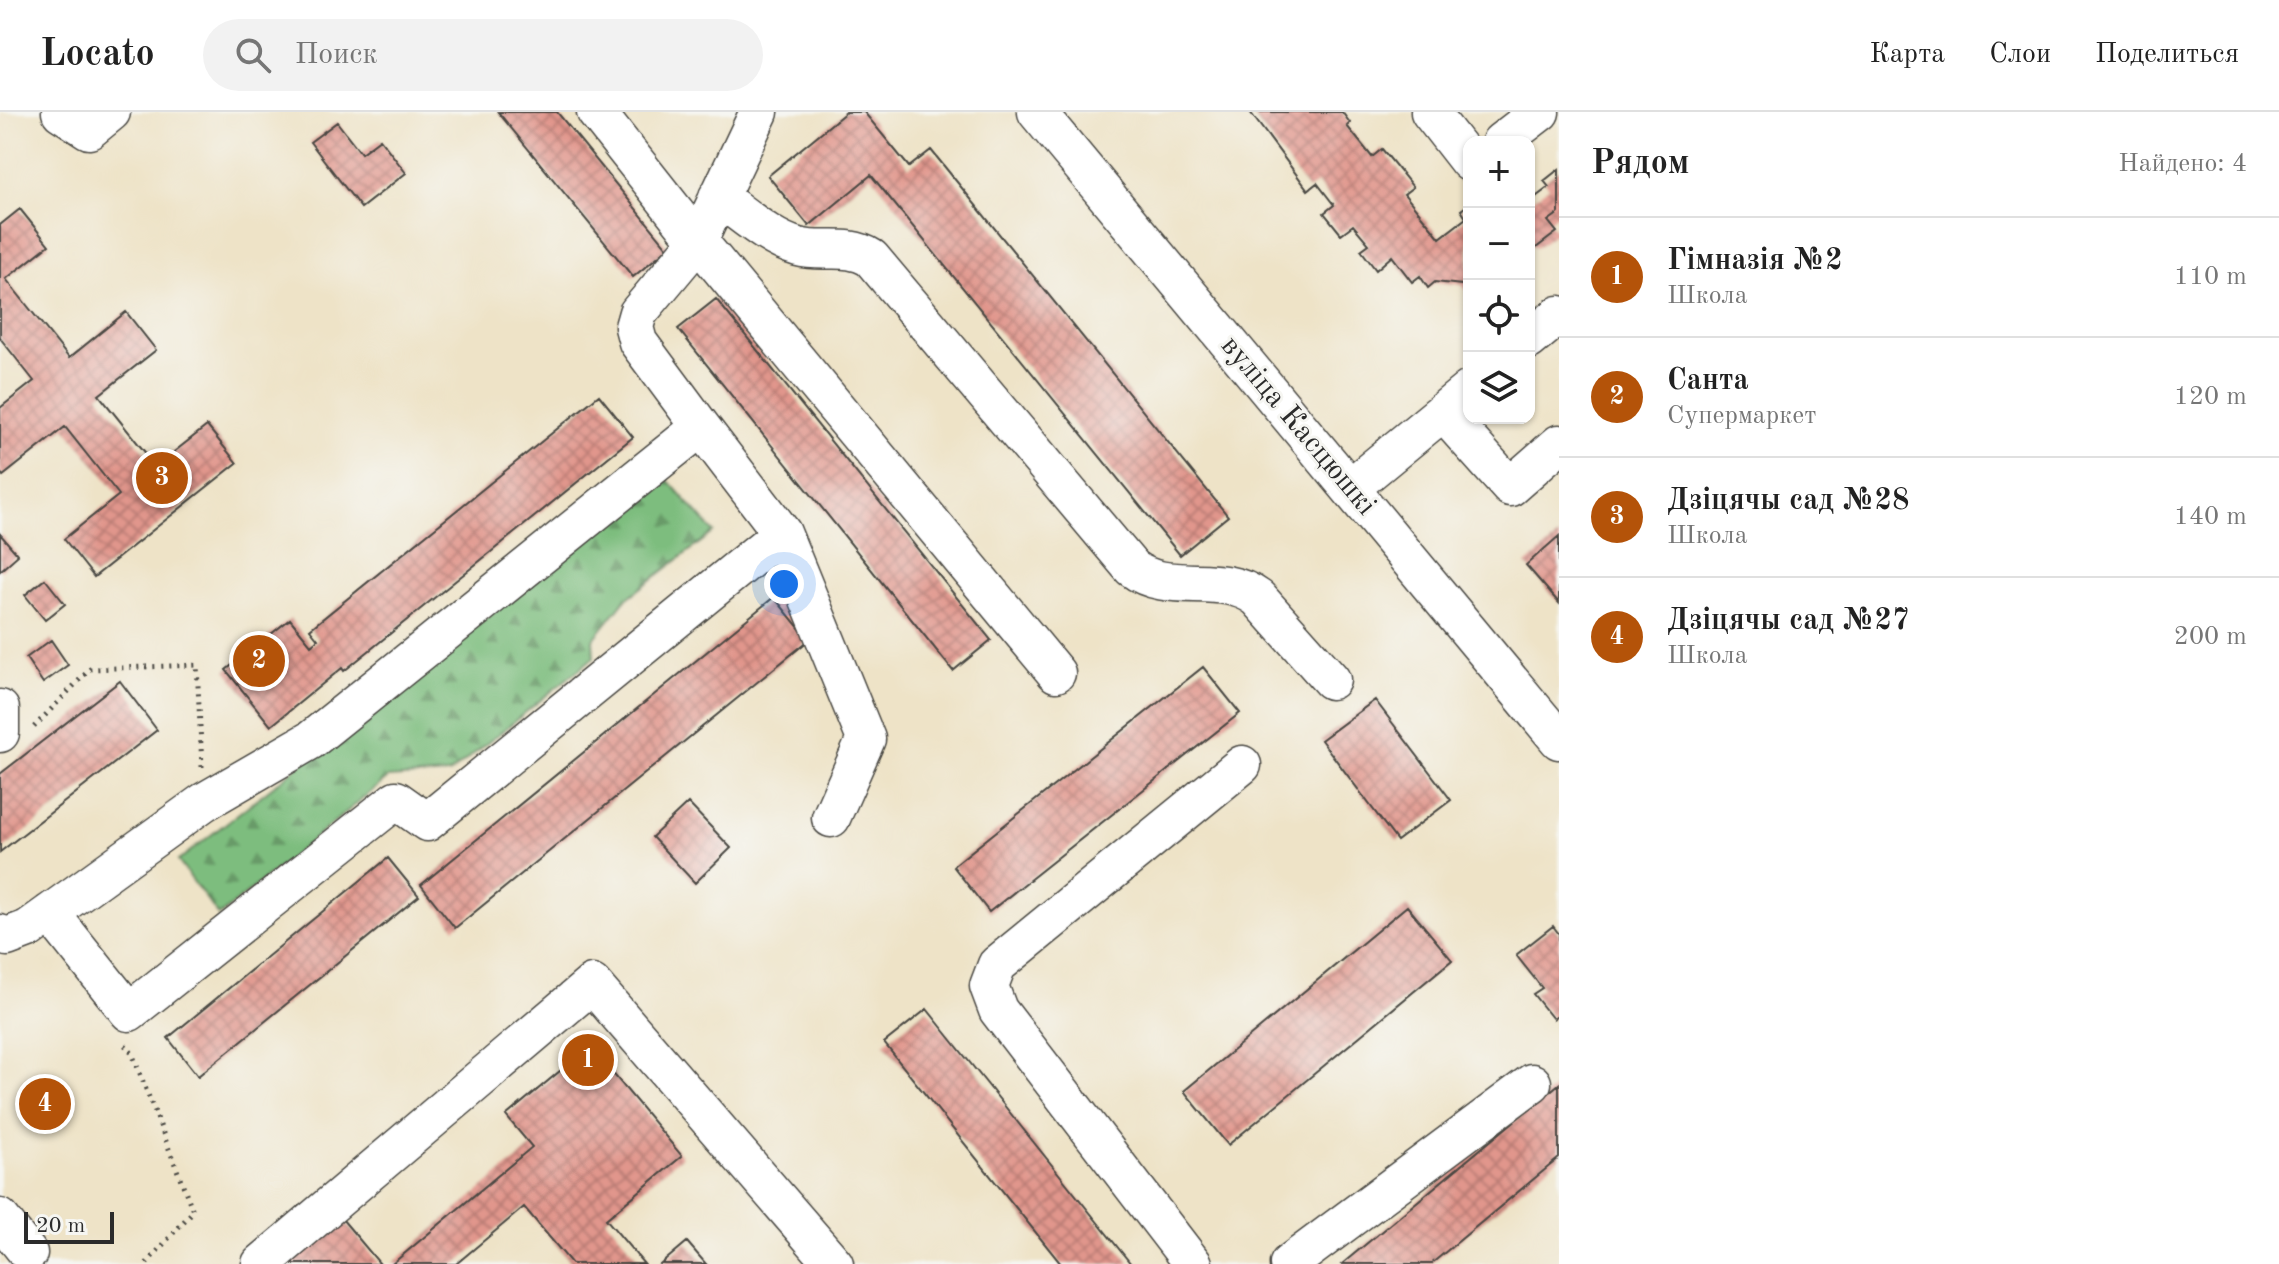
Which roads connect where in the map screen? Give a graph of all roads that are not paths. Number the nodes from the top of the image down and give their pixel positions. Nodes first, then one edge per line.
1 (61, 112) edge
2 (111, 112) edge
3 (596, 112) edge
4 (759, 112) edge
5 (1037, 112) edge
6 (1430, 112) edge
7 (1540, 112) edge
8 (1509, 136) edge
9 (1463, 154) edge
10 (718, 197) junction
11 (698, 241) junction
12 (1559, 315) edge
13 (1535, 335) edge
14 (1456, 401) edge
15 (701, 427) junction
16 (1559, 444) edge
17 (1350, 488) junction
18 (782, 533) junction
19 (1056, 673) dead end
20 (1331, 680) dead end
21 (1559, 740) edge
22 (1242, 765) dead end
23 (831, 818) dead end
24 (50, 913) junction
25 (0, 934) edge
26 (1532, 1083) dead end
27 (0, 1218) edge
28 (28, 1253) dead end
29 (261, 1264) edge
30 (834, 1264) edge
31 (1193, 1264) edge
32 (1289, 1264) edge

1 - 2 street
3 - 11 street
4 - 10 street
5 - 17 street, вуліца Касцюшкі
6 - 9 street
7 - 8 street
10 - 11 street
10 - 20 street
11 - 15 street
11 - 19 street
12 - 13 street
14 - 16 street
14 - 17 street
15 - 18 street
15 - 24 street
17 - 21 street, вуліца Касцюшкі
18 - 23 street
18 - 24 street
22 - 31 street
24 - 25 street
26 - 32 street
27 - 28 street
29 - 30 street

